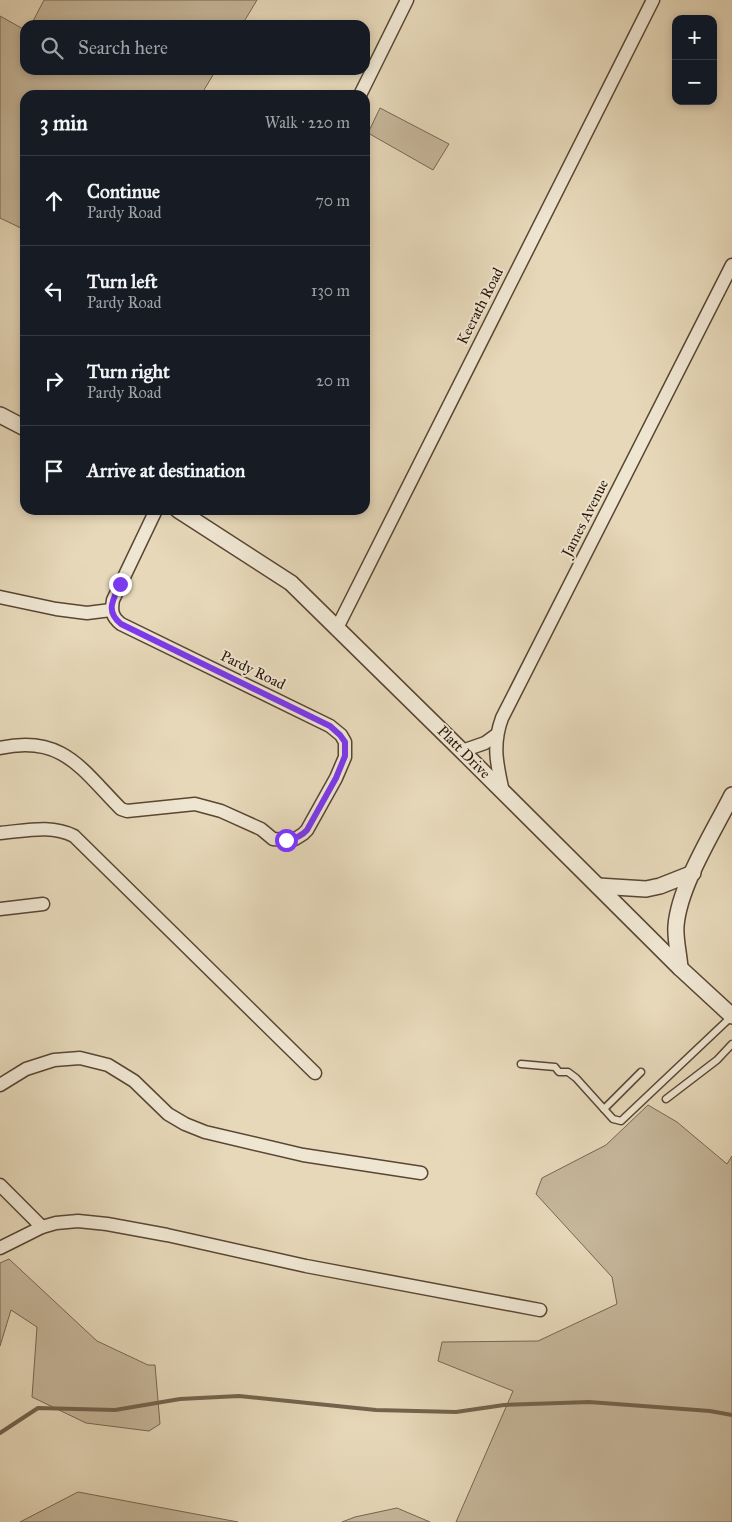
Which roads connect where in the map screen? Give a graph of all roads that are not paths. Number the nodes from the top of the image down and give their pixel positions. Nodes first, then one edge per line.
1 (407, 0) edge
2 (653, 0) edge
3 (370, 75) edge
4 (370, 75) edge
5 (362, 90) edge
6 (732, 265) edge
7 (0, 415) edge
8 (20, 425) edge
9 (154, 515) edge
10 (186, 515) edge
11 (0, 597) edge
12 (111, 610) junction
13 (337, 628) junction
14 (496, 735) junction
15 (0, 748) edge
16 (462, 751) junction
17 (503, 792) junction
18 (732, 794) edge
19 (0, 834) edge
20 (692, 873) junction
21 (598, 886) junction
22 (43, 904) dead end
23 (0, 909) edge
24 (680, 968) junction
25 (732, 1016) edge
26 (732, 1044) edge
27 (521, 1064) dead end
28 (641, 1072) dead end
29 (315, 1073) dead end
30 (0, 1085) edge
31 (666, 1099) dead end
32 (604, 1109) junction
33 (421, 1173) dead end
34 (0, 1185) edge
35 (42, 1227) junction
36 (0, 1248) edge
37 (540, 1310) dead end

1 - 4 street
2 - 13 street, Keerath Road
3 - 5 street
6 - 14 street, James Avenue
7 - 8 street
9 - 12 street
10 - 13 street, Platt Drive
11 - 12 street
12 - 15 street, Pardy Road
13 - 16 street, Platt Drive
14 - 16 street
14 - 17 street, James Avenue
16 - 17 street, Platt Drive
17 - 21 street, Platt Drive
18 - 20 street
19 - 29 street
20 - 21 street
20 - 24 street
21 - 24 street, Platt Drive
22 - 23 street
24 - 25 street, Platt Drive
25 - 32 lane
26 - 31 lane
27 - 32 lane
28 - 32 lane
30 - 33 street
34 - 35 street
35 - 36 street
35 - 37 street

